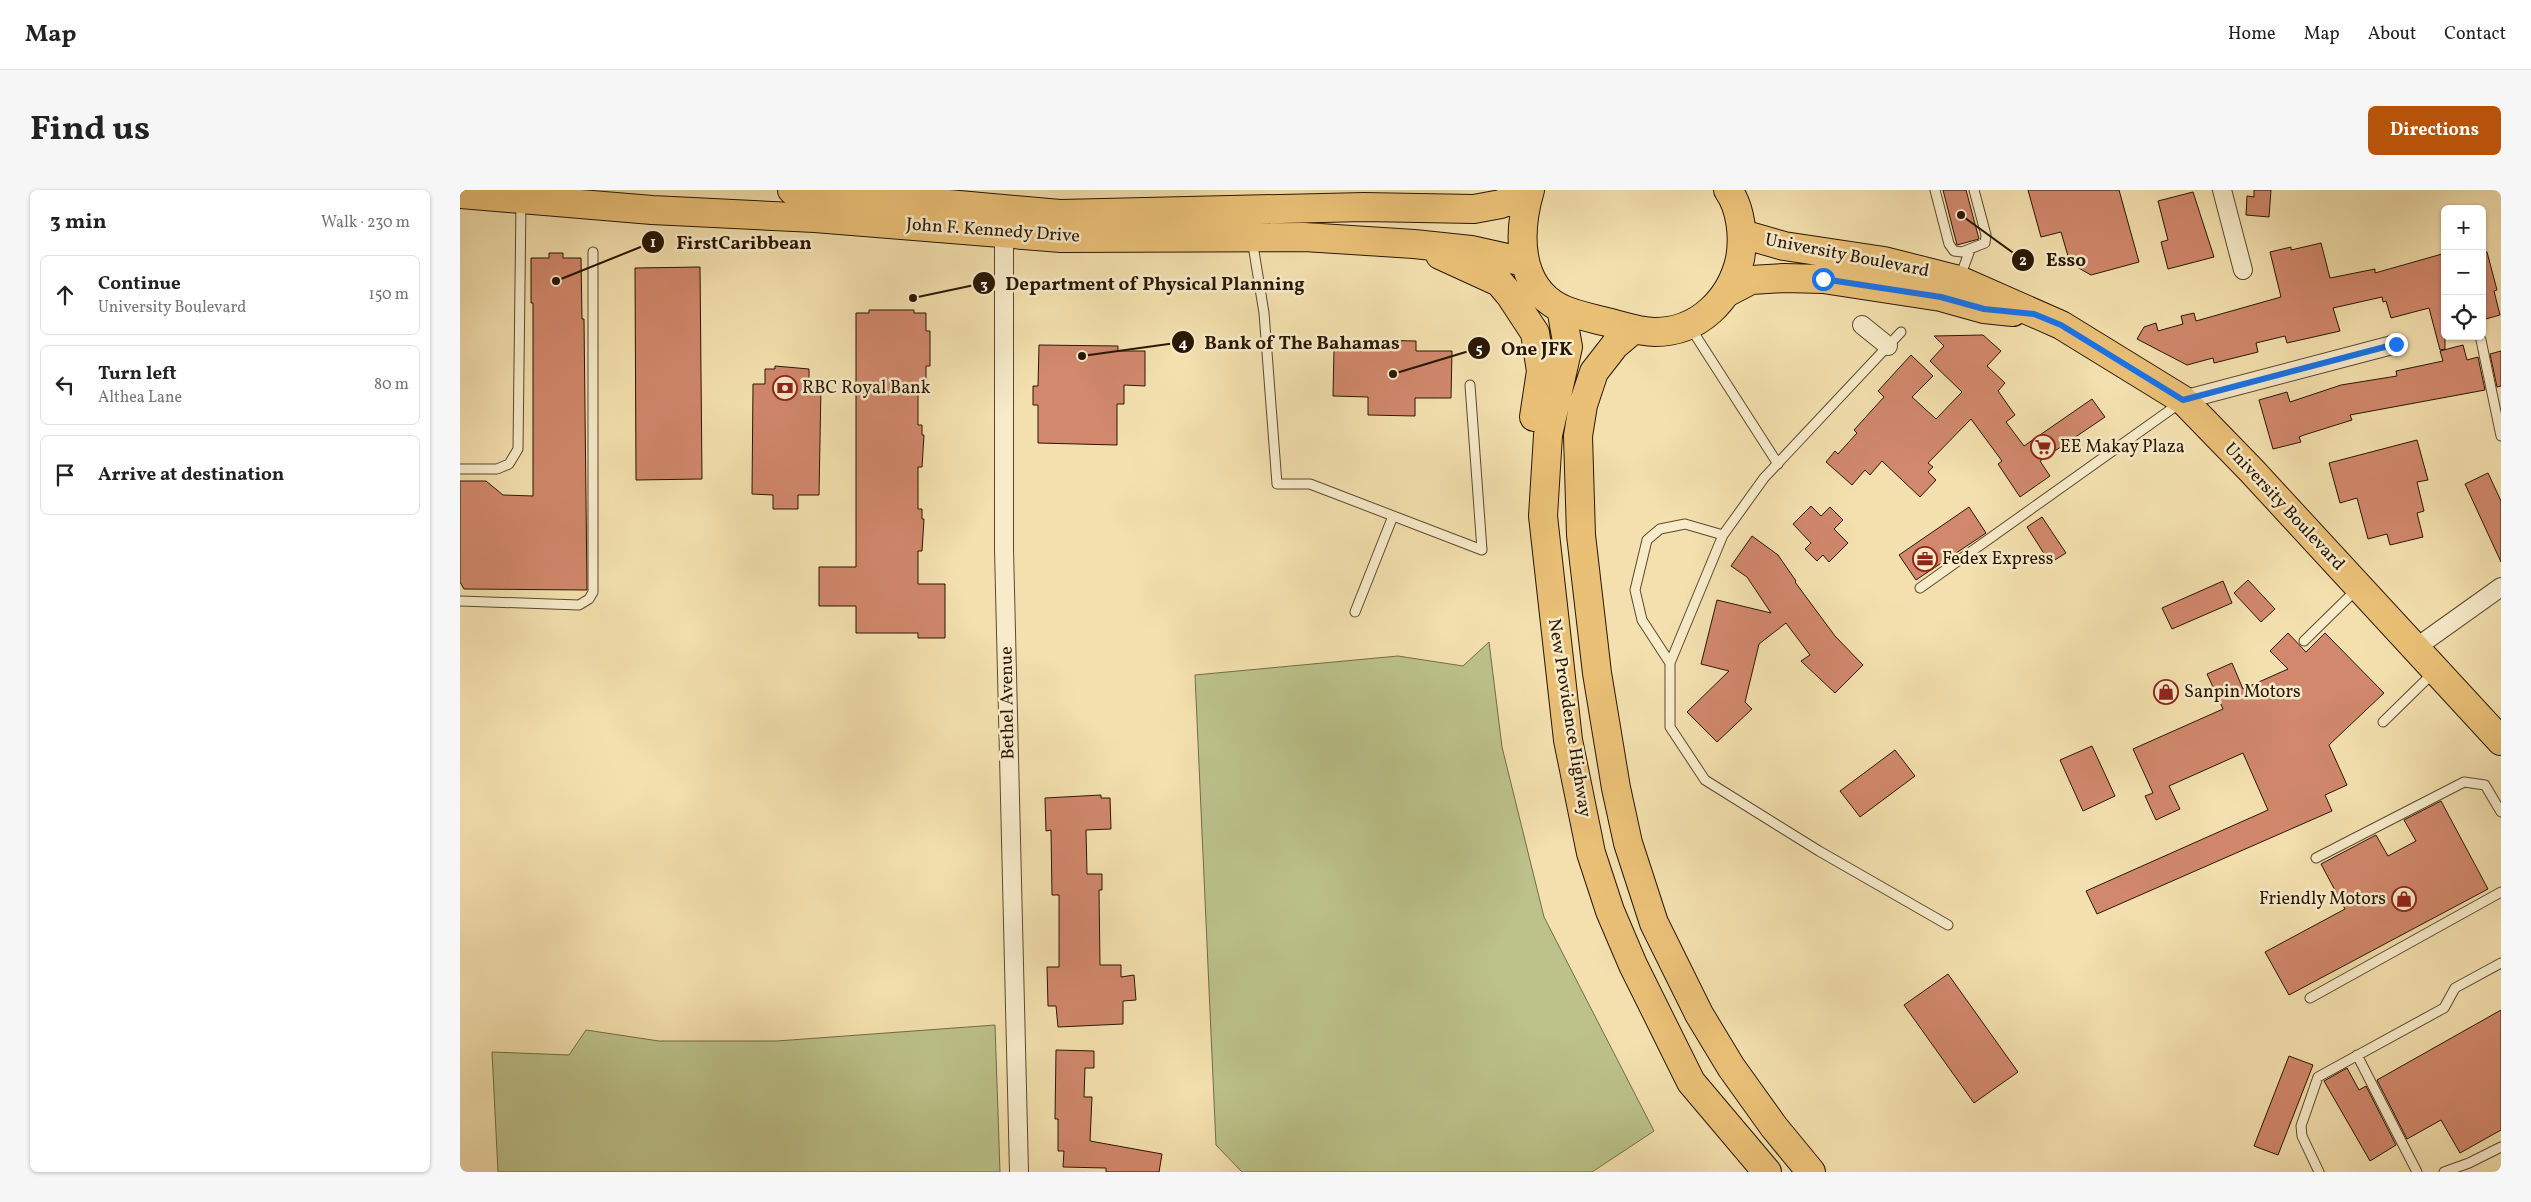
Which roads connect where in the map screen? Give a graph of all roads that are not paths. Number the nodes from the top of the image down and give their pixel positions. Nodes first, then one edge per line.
1 (792, 190) edge
2 (1530, 190) edge
3 (1728, 190) edge
4 (1935, 190) edge
5 (1974, 190) edge
6 (2222, 190) edge
7 (460, 194) edge
8 (521, 199) junction
9 (1004, 234) junction
10 (1742, 234) junction
11 (1252, 237) junction
12 (1414, 244) junction
13 (1970, 250) junction
14 (593, 252) dead end
15 (1525, 262) junction
16 (2242, 270) dead end
17 (1959, 280) junction
18 (1726, 292) junction
19 (1560, 308) junction
20 (2034, 314) junction
21 (1688, 324) junction
22 (1862, 325) dead end
23 (1634, 329) junction
24 (1901, 332) dead end
25 (2481, 340) dead end
26 (2396, 344) dead end
27 (1888, 346) junction
28 (1470, 385) dead end
29 (2183, 400) junction
30 (2501, 436) edge
31 (1778, 464) junction
32 (460, 469) edge
33 (1393, 516) junction
34 (1543, 516) junction
35 (1723, 535) junction
36 (2501, 587) edge
37 (1920, 588) dead end
38 (2359, 588) junction
39 (460, 601) edge
40 (1355, 612) dead end
41 (2304, 641) dead end
42 (2414, 648) junction
43 (1670, 663) junction
44 (2435, 672) junction
45 (2383, 722) dead end
46 (2501, 741) edge
47 (2501, 812) edge
48 (2316, 858) dead end
49 (2501, 892) edge
50 (1948, 925) dead end
51 (2501, 963) edge
52 (2310, 998) dead end
53 (2357, 1055) junction
54 (2501, 1147) edge
55 (1018, 1172) edge
56 (1767, 1172) edge
57 (1811, 1172) edge
58 (2318, 1172) edge
59 (2417, 1172) edge
60 (2444, 1172) edge

1 - 2 main road, John F. Kennedy Drive
2 - 15 main road
3 - 10 main road
4 - 13 lane
5 - 13 lane
6 - 16 street
7 - 8 main road, John F. Kennedy Drive
8 - 9 main road, John F. Kennedy Drive
8 - 32 lane
9 - 11 main road, John F. Kennedy Drive
9 - 55 street, Bethel Avenue
10 - 17 main road, University Boulevard
10 - 18 main road
11 - 12 main road, John F. Kennedy Drive
11 - 33 lane
12 - 15 main road, John F. Kennedy Drive
12 - 34 main road
13 - 17 lane
14 - 39 lane
15 - 19 main road
17 - 20 main road, University Boulevard
18 - 20 main road, University Boulevard
18 - 21 main road
19 - 23 main road
19 - 34 main road, New Providence Highway
20 - 29 main road, University Boulevard
21 - 23 main road
21 - 31 lane
22 - 27 street
23 - 57 main road, New Providence Highway
24 - 27 lane
25 - 30 lane
26 - 29 street
27 - 31 lane
28 - 33 lane
29 - 37 lane
29 - 38 main road, University Boulevard
31 - 35 lane
33 - 40 lane
34 - 56 main road, New Providence Highway
35 - 43 lane
35 - 43 lane
36 - 42 street
38 - 41 lane
38 - 42 main road, University Boulevard
42 - 44 main road, University Boulevard
43 - 50 lane
44 - 45 lane
44 - 46 main road, University Boulevard
47 - 48 lane
49 - 52 lane
51 - 53 lane
53 - 58 lane
53 - 59 lane
54 - 60 lane

